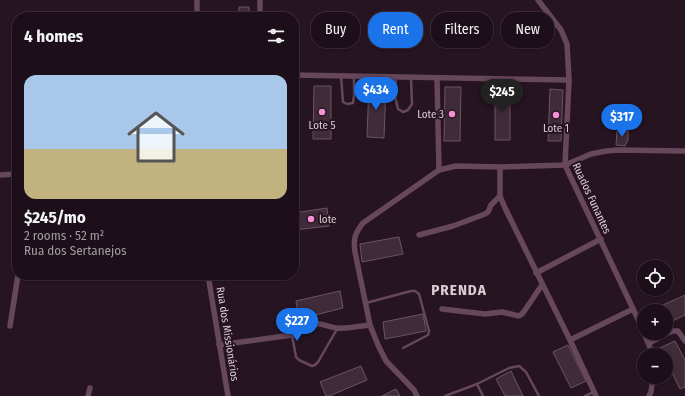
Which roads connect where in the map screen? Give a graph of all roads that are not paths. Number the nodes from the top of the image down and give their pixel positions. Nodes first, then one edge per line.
1 (197, 0) edge
2 (260, 0) edge
3 (538, 0) edge
4 (197, 12) edge
5 (260, 12) edge
6 (299, 76) edge
7 (341, 76) junction
8 (354, 77) junction
9 (396, 77) junction
10 (412, 78) junction
11 (437, 78) junction
12 (569, 80) junction
13 (685, 151) edge
14 (565, 165) junction
15 (500, 167) junction
16 (439, 170) junction
17 (12, 174) edge
18 (0, 175) edge
19 (500, 196) junction
20 (419, 235) dead end
21 (601, 239) junction
22 (536, 273) junction
23 (17, 280) edge
24 (209, 280) edge
25 (542, 285) junction
26 (366, 303) junction
27 (442, 309) dead end
28 (633, 309) junction
29 (637, 317) edge
30 (370, 325) junction
31 (10, 326) dead end
32 (337, 328) junction
33 (292, 335) junction
34 (570, 340) junction
35 (648, 340) edge
36 (685, 341) edge
37 (649, 343) junction
38 (219, 345) junction
39 (403, 348) dead end
40 (651, 348) edge
41 (477, 384) junction
42 (652, 384) edge
43 (90, 388) dead end
44 (595, 394) edge
45 (651, 394) edge
46 (88, 396) edge
47 (228, 396) edge
48 (417, 396) edge
49 (445, 396) edge
50 (484, 396) edge
51 (539, 396) edge
52 (585, 396) edge

1 - 4 street
2 - 5 street
3 - 12 street, Ruados Funantes
6 - 7 street
7 - 8 street
7 - 8 lane
8 - 9 street
9 - 10 street
9 - 10 lane
10 - 11 street
11 - 12 street
11 - 16 street
12 - 14 street, Ruados Funantes
13 - 14 street
14 - 15 street
14 - 21 street, Ruados Funantes
15 - 16 street
15 - 19 street
16 - 26 street
17 - 18 street
19 - 20 street
19 - 22 street
21 - 22 street
21 - 28 street, Ruados Funantes
22 - 25 street
23 - 31 street
24 - 38 street, Rua dos Missionários
25 - 27 street
25 - 34 street
26 - 30 street
26 - 39 lane
28 - 29 street, Ruados Funantes
28 - 34 street
30 - 32 street
30 - 48 street
32 - 33 street
32 - 33 lane
33 - 38 street
34 - 44 street
35 - 37 street, Ruados Funantes
36 - 37 street
37 - 40 street, Ruados Funantes
38 - 47 street, Rua dos Missionários
41 - 49 lane
41 - 50 lane
41 - 51 lane
42 - 45 street
43 - 46 street
44 - 52 lane

